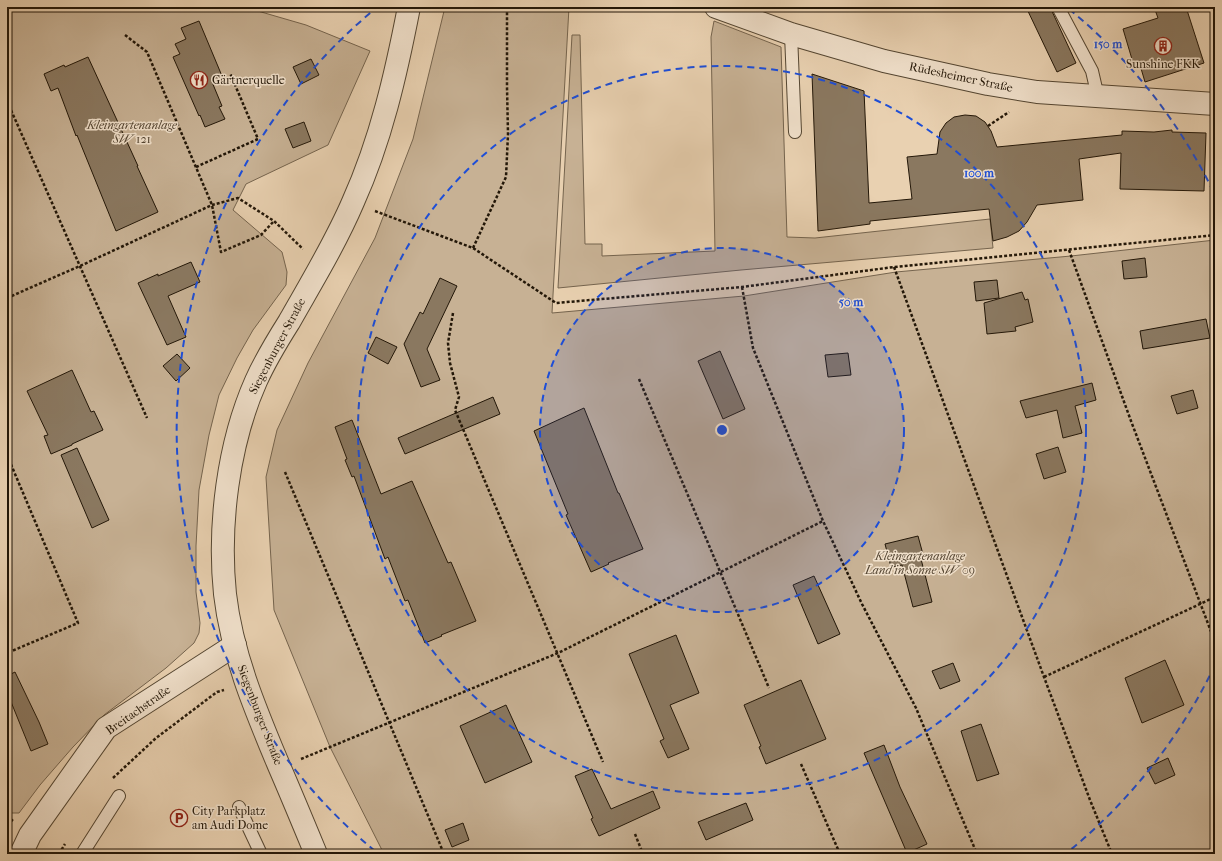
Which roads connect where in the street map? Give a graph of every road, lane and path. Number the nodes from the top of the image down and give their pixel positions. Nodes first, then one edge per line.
1 (409, 7) edge
2 (507, 7) edge
3 (716, 7) edge
4 (1058, 7) edge
5 (791, 34) junction
6 (125, 35) dead end
7 (230, 73) dead end
8 (1098, 97) junction
9 (7, 101) edge
10 (1215, 104) edge
11 (795, 132) dead end
12 (196, 167) junction
13 (353, 203) junction
14 (212, 205) junction
15 (274, 221) junction
16 (1215, 235) edge
17 (473, 248) junction
18 (1069, 250) junction
19 (80, 266) junction
20 (321, 266) junction
21 (894, 267) junction
22 (742, 287) junction
23 (7, 298) edge
24 (453, 313) dead end
25 (639, 379) dead end
26 (147, 418) dead end
27 (7, 455) edge
28 (285, 472) dead end
29 (823, 521) junction
30 (721, 573) junction
31 (1215, 597) edge
32 (1200, 604) junction
33 (1215, 642) edge
34 (235, 645) junction
35 (7, 653) edge
36 (558, 653) junction
37 (1044, 677) junction
38 (246, 683) junction
39 (769, 688) dead end
40 (389, 723) junction
41 (603, 762) dead end
42 (801, 764) dead end
43 (280, 767) junction
44 (108, 783) dead end
45 (119, 796) dead end
46 (239, 807) dead end
47 (635, 834) dead end
48 (67, 841) dead end
49 (21, 854) edge
50 (59, 854) edge
51 (82, 854) edge
52 (261, 854) edge
53 (316, 854) edge
54 (444, 854) edge
55 (643, 854) edge
56 (840, 854) edge
57 (976, 854) edge
58 (1112, 854) edge

1 - 13 street, Siegenburger Straße
2 - 17 path
3 - 5 street, Rüdesheimer Straße
4 - 8 lane
5 - 8 street, Rüdesheimer Straße
5 - 11 lane
6 - 12 path
7 - 12 path
8 - 10 street, Rüdesheimer Straße
9 - 19 path
12 - 14 path
13 - 17 path
13 - 20 street, Siegenburger Straße
14 - 15 path
14 - 15 path
14 - 19 path
15 - 20 path
16 - 18 path
17 - 22 path
18 - 21 path
18 - 32 path
19 - 23 path
19 - 26 path
20 - 34 street, Siegenburger Straße
21 - 22 path
21 - 37 path
22 - 29 path
24 - 36 path
25 - 30 path
27 - 35 path
28 - 40 path
29 - 30 path
29 - 57 path
30 - 36 path
30 - 39 path
31 - 32 path
32 - 33 path
32 - 37 path
34 - 38 street, Siegenburger Straße
34 - 49 street, Breitachstraße
36 - 40 path
36 - 41 path
37 - 58 path
38 - 43 street, Siegenburger Straße
38 - 44 path
40 - 43 path
40 - 54 path
42 - 56 path
43 - 53 street, Siegenburger Straße
45 - 51 lane
46 - 52 lane
47 - 55 path
48 - 50 path

